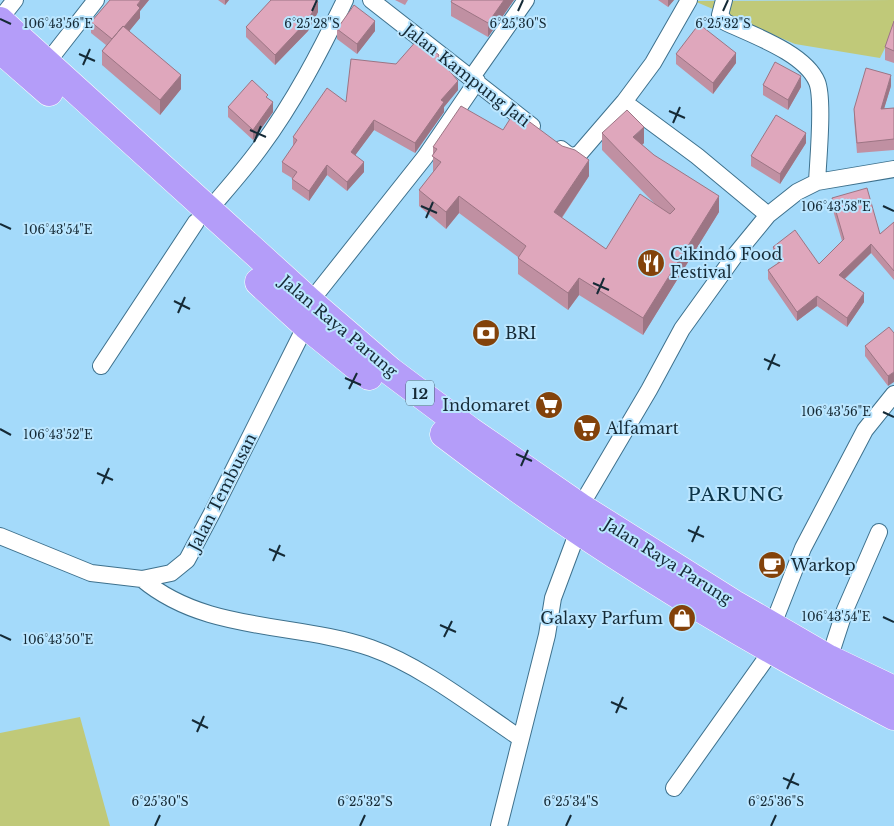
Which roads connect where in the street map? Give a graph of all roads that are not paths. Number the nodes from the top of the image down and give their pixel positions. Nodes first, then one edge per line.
1 (15, 0) edge
2 (96, 0) edge
3 (345, 0) edge
4 (370, 0) edge
5 (526, 0) edge
6 (689, 0) edge
7 (724, 0) edge
8 (0, 20) edge
9 (0, 49) edge
10 (46, 64) junction
11 (474, 79) junction
12 (624, 102) junction
13 (894, 168) edge
14 (817, 182) junction
15 (768, 215) junction
16 (203, 216) junction
17 (308, 314) junction
18 (102, 366) dead end
19 (894, 394) edge
20 (579, 519) junction
21 (878, 532) dead end
22 (0, 536) edge
23 (142, 579) junction
24 (772, 638) junction
25 (830, 659) junction
26 (894, 690) edge
27 (894, 716) edge
28 (520, 738) junction
29 (674, 788) dead end
30 (499, 826) edge

1 - 8 street
2 - 10 street
3 - 16 street
4 - 11 street, Jalan Kampung Jati
5 - 11 street, Jalan Tembusan
6 - 12 street
7 - 14 street
8 - 10 highway, Jalan Raya Parung / 12
9 - 16 highway, Jalan Raya Parung / 12
10 - 16 highway, Jalan Raya Parung / 12
11 - 12 street, Jalan Kampung Jati
11 - 17 street, Jalan Tembusan
12 - 15 street
13 - 14 street
14 - 15 street
15 - 20 street
16 - 17 highway, Jalan Raya Parung / 12
16 - 18 street
17 - 20 highway, Jalan Raya Parung / 12
17 - 23 street, Jalan Tembusan
19 - 24 street
20 - 24 highway, Jalan Raya Parung / 12
20 - 28 street
21 - 25 street
22 - 23 street, Jalan Tembusan
23 - 28 street
24 - 25 highway, Jalan Raya Parung / 12
24 - 27 highway, Jalan Raya Parung / 12
24 - 29 street
25 - 26 highway, Jalan Raya Parung / 12
28 - 30 street

